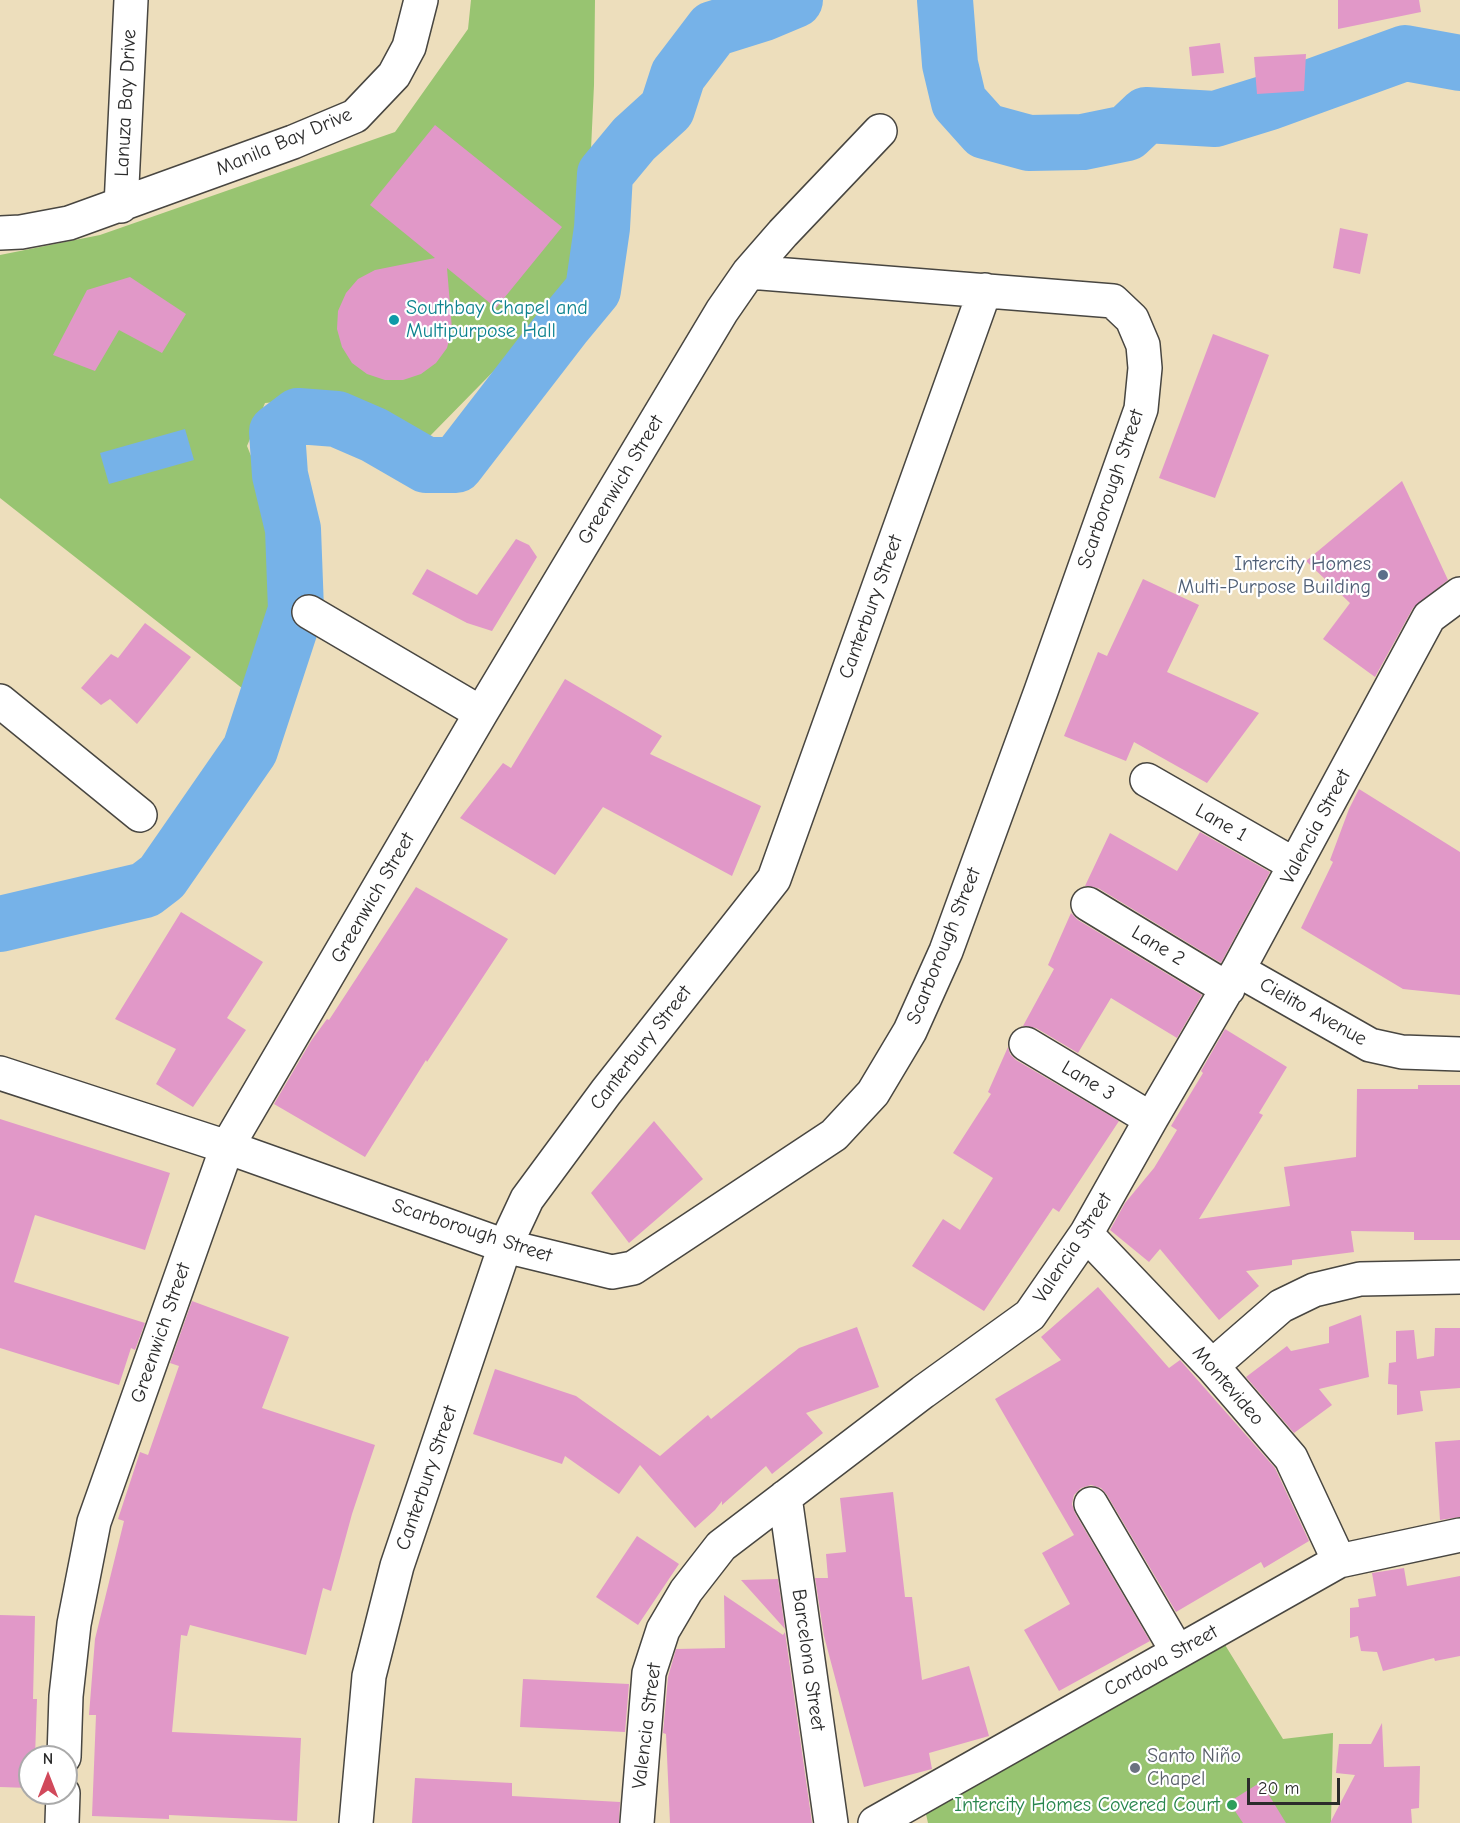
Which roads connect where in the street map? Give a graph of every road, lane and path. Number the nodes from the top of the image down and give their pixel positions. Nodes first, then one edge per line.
1 (131, 0) edge
2 (421, 0) edge
3 (880, 131) dead end
4 (121, 206) junction
5 (0, 233) edge
6 (749, 272) junction
7 (984, 290) junction
8 (1460, 594) edge
9 (309, 612) dead end
10 (0, 701) edge
11 (481, 713) junction
12 (1147, 780) dead end
13 (140, 815) dead end
14 (1295, 865) junction
15 (1088, 904) dead end
16 (1233, 980) junction
17 (1026, 1044) dead end
18 (1460, 1054) edge
19 (0, 1073) edge
20 (1150, 1119) junction
21 (227, 1147) junction
22 (1086, 1234) junction
23 (505, 1246) junction
24 (1460, 1276) edge
25 (1212, 1366) junction
26 (785, 1497) junction
27 (1091, 1504) dead end
28 (1460, 1535) edge
29 (1339, 1561) junction
30 (1177, 1651) junction
31 (64, 1745) edge
32 (63, 1805) edge
33 (62, 1823) edge
34 (356, 1823) edge
35 (637, 1823) edge
36 (831, 1823) edge
37 (875, 1823) edge

1 - 4 street, Lanuza Bay Drive
2 - 4 street, Manila Bay Drive
3 - 6 street, Greenwich Street
4 - 5 street, Manila Bay Drive
6 - 7 street, Scarborough Street
6 - 11 street, Greenwich Street
7 - 23 street, Canterbury Street
7 - 23 street, Scarborough Street
8 - 14 street, Valencia Street
9 - 11 street
10 - 13 street
11 - 21 street, Greenwich Street
12 - 14 street, Lane 1
14 - 16 street, Valencia Street
15 - 16 street, Lane 2
16 - 18 street, Cielito Avenue
16 - 20 street, Valencia Street
17 - 20 street, Lane 3
19 - 21 street, Scarborough Street
20 - 22 street, Valencia Street
21 - 23 street, Scarborough Street
21 - 31 street, Greenwich Street
22 - 25 street, Montevideo
22 - 26 street, Valencia Street
23 - 34 street, Canterbury Street
24 - 25 street
25 - 29 street, Montevideo
26 - 35 street, Valencia Street
26 - 36 street, Barcelona Street
27 - 30 street
28 - 29 street, Cordova Street
29 - 30 street, Cordova Street
30 - 37 street, Cordova Street
32 - 33 street

